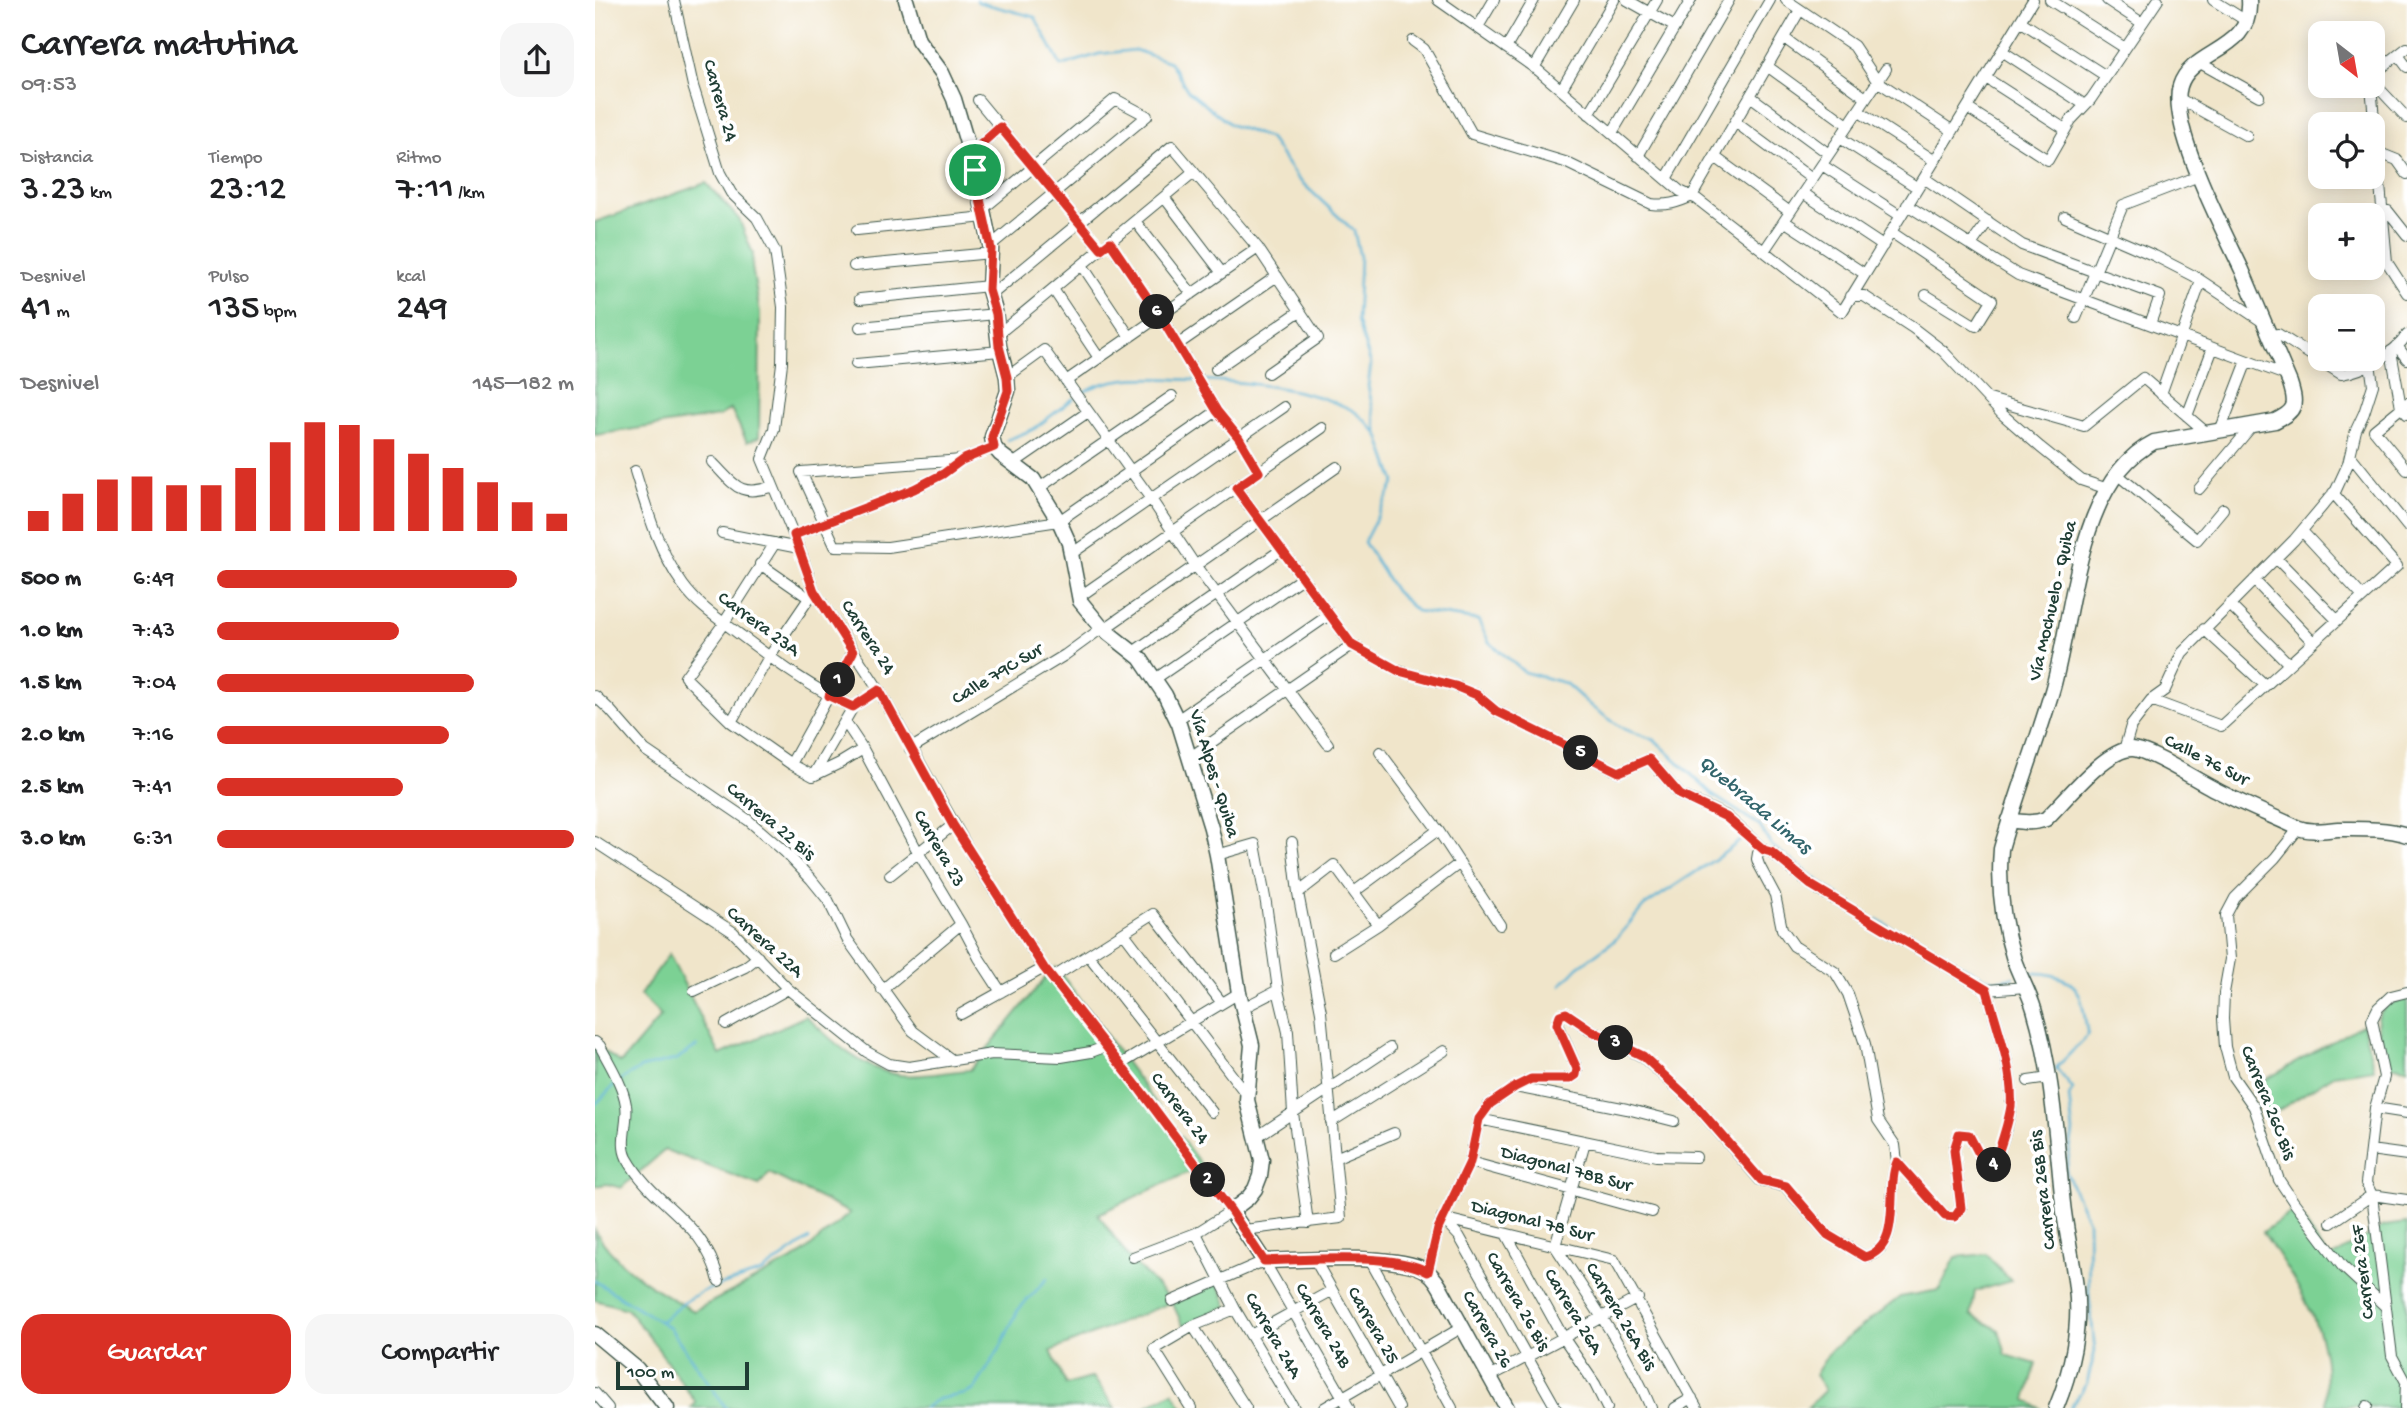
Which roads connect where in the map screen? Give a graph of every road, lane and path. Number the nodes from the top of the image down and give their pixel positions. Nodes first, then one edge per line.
1 (674, 0) edge
2 (906, 0) edge
3 (1438, 0) edge
4 (1495, 0) edge
5 (1534, 0) edge
6 (1574, 0) edge
7 (1614, 0) edge
8 (1627, 0) edge
9 (1657, 0) edge
10 (1691, 0) edge
11 (1729, 0) edge
12 (1770, 0) edge
13 (1786, 0) edge
14 (2050, 0) edge
15 (2107, 0) edge
16 (2158, 0) edge
17 (2213, 0) edge
18 (2249, 0) edge
19 (2028, 2) edge
20 (1456, 5) edge
21 (1801, 10) junction
22 (1649, 13) junction
23 (2020, 21) junction
24 (2248, 22) junction
25 (2142, 23) junction
26 (1478, 27) junction
27 (1675, 27) junction
28 (1784, 38) junction
29 (1413, 41) dead end
30 (1506, 48) junction
31 (2125, 48) junction
32 (2407, 48) edge
33 (2002, 51) junction
34 (2398, 55) junction
35 (2200, 62) junction
36 (2385, 65) edge
37 (1767, 66) junction
38 (2407, 67) edge
39 (1534, 68) junction
40 (1886, 69) dead end
41 (2106, 76) junction
42 (1986, 78) junction
43 (1877, 81) junction
44 (1561, 90) junction
45 (2385, 95) edge
46 (1750, 96) junction
47 (2259, 96) dead end
48 (1866, 98) junction
49 (2178, 98) junction
50 (978, 100) dead end
51 (2085, 105) junction
52 (1967, 108) junction
53 (1858, 111) junction
54 (1589, 114) junction
55 (2407, 118) edge
56 (1735, 122) junction
57 (1848, 125) junction
58 (1000, 127) junction
59 (2065, 129) junction
60 (1953, 131) junction
61 (1612, 133) junction
62 (2246, 136) dead end
63 (1840, 138) junction
64 (970, 154) junction
65 (1829, 154) junction
66 (2385, 155) edge
67 (1639, 156) junction
68 (1715, 157) junction
69 (1935, 161) junction
70 (1822, 165) junction
71 (1033, 167) junction
72 (1194, 172) junction
73 (2407, 174) edge
74 (2199, 176) junction
75 (1924, 178) junction
76 (1666, 179) junction
77 (1812, 179) junction
78 (1918, 188) junction
79 (1054, 193) junction
80 (1803, 193) junction
81 (1692, 196) junction
82 (1164, 197) junction
83 (1907, 205) junction
84 (2385, 210) edge
85 (984, 213) junction
86 (1787, 216) junction
87 (1901, 216) junction
88 (2065, 217) dead end
89 (1135, 221) junction
90 (1988, 222) junction
91 (1079, 223) junction
92 (857, 230) dead end
93 (1891, 232) junction
94 (2407, 235) edge
95 (2110, 236) junction
96 (1110, 242) junction
97 (1971, 245) junction
98 (1883, 246) junction
99 (1258, 248) junction
100 (991, 249) junction
101 (1101, 249) junction
102 (2385, 249) edge
103 (1764, 251) junction
104 (1082, 265) junction
105 (854, 266) dead end
106 (2095, 272) junction
107 (1222, 273) junction
108 (1865, 274) junction
109 (1277, 276) junction
110 (2201, 281) junction
111 (1053, 289) junction
112 (990, 291) junction
113 (2407, 293) edge
114 (1192, 294) junction
115 (1926, 295) dead end
116 (1851, 296) junction
117 (860, 299) dead end
118 (2084, 299) junction
119 (1300, 311) junction
120 (996, 314) junction
121 (1160, 316) junction
122 (2076, 318) dead end
123 (2150, 324) junction
124 (860, 327) dead end
125 (2268, 329) junction
126 (997, 335) junction
127 (2407, 335) edge
128 (2181, 336) junction
129 (1130, 337) junction
130 (1177, 345) junction
131 (2213, 348) junction
132 (2394, 348) junction
133 (1000, 351) junction
134 (2308, 353) edge
135 (2385, 354) edge
136 (1099, 358) junction
137 (2407, 359) edge
138 (2247, 361) junction
139 (856, 364) dead end
140 (1216, 369) dead end
141 (2336, 371) edge
142 (2354, 371) edge
143 (2371, 371) edge
144 (1268, 373) dead end
145 (2287, 376) junction
146 (1007, 377) junction
147 (1066, 381) junction
148 (2161, 394) junction
149 (1172, 396) dead end
150 (1988, 398) junction
151 (1284, 407) dead end
152 (2405, 408) edge
153 (1217, 411) junction
154 (1088, 412) junction
155 (2187, 416) junction
156 (2252, 426) junction
157 (1322, 428) dead end
158 (2213, 432) junction
159 (1239, 438) junction
160 (1108, 440) junction
161 (994, 447) junction
162 (2350, 455) junction
163 (962, 460) junction
164 (712, 462) dead end
165 (1014, 463) junction
166 (1337, 467) dead end
167 (2407, 470) edge
168 (635, 471) dead end
169 (1131, 471) junction
170 (1259, 472) junction
171 (2118, 475) junction
172 (773, 486) junction
173 (1039, 488) junction
174 (1236, 488) junction
175 (2108, 489) junction
176 (2199, 489) dead end
177 (2333, 493) junction
178 (1151, 499) junction
179 (2223, 509) dead end
180 (1059, 521) junction
181 (1259, 521) junction
182 (824, 523) junction
183 (2407, 526) edge
184 (1173, 531) junction
185 (2302, 531) junction
186 (722, 533) dead end
187 (794, 535) junction
188 (775, 543) junction
189 (800, 548) junction
190 (1281, 550) junction
191 (1071, 554) junction
192 (2276, 558) junction
193 (761, 564) junction
194 (1195, 565) junction
195 (1301, 578) junction
196 (2254, 580) junction
197 (811, 594) junction
198 (1217, 594) junction
199 (1079, 597) junction
200 (2363, 597) junction
201 (2229, 604) junction
202 (1329, 615) junction
203 (2337, 620) junction
204 (1238, 622) junction
205 (724, 623) junction
206 (1103, 628) junction
207 (2204, 629) junction
208 (2313, 642) junction
209 (1352, 645) junction
210 (853, 652) junction
211 (1133, 652) junction
212 (769, 657) junction
213 (1265, 659) junction
214 (2288, 664) junction
215 (1155, 679) junction
216 (2265, 685) junction
217 (879, 690) junction
218 (1288, 690) junction
219 (595, 696) edge
220 (829, 696) junction
221 (2151, 700) junction
222 (853, 707) junction
223 (1177, 720) junction
224 (731, 722) junction
225 (845, 722) junction
226 (1328, 744) dead end
227 (863, 749) junction
228 (910, 749) junction
229 (2124, 750) junction
230 (1380, 752) dead end
231 (1189, 758) junction
232 (791, 764) junction
233 (813, 776) junction
234 (2009, 820) junction
235 (953, 825) junction
236 (2299, 828) junction
237 (1438, 830) junction
238 (2407, 835) edge
239 (595, 842) edge
240 (1292, 842) dead end
241 (1764, 850) junction
242 (918, 852) junction
243 (1217, 855) junction
244 (1459, 863) junction
245 (890, 875) dead end
246 (1354, 892) junction
247 (1298, 893) junction
248 (961, 924) junction
249 (1378, 925) junction
250 (1500, 925) dead end
251 (1124, 933) junction
252 (1334, 953) dead end
253 (1089, 956) junction
254 (758, 957) junction
255 (1044, 968) junction
256 (1052, 978) junction
257 (2022, 979) junction
258 (788, 989) junction
259 (882, 990) junction
260 (1278, 990) junction
261 (1987, 990) junction
262 (694, 991) dead end
263 (1001, 992) junction
264 (2407, 992) edge
265 (1239, 993) junction
266 (1221, 1003) junction
267 (1243, 1008) junction
268 (961, 1014) dead end
269 (1191, 1021) junction
270 (726, 1024) dead end
271 (595, 1042) edge
272 (1157, 1042) junction
273 (1107, 1046) junction
274 (1390, 1048) dead end
275 (1444, 1051) dead end
276 (952, 1060) junction
277 (1121, 1064) junction
278 (2049, 1078) junction
279 (2028, 1082) dead end
280 (1329, 1087) junction
281 (1515, 1087) junction
282 (1248, 1091) junction
283 (2375, 1108) junction
284 (1212, 1112) dead end
285 (1293, 1113) junction
286 (2407, 1113) edge
287 (1479, 1119) junction
288 (1674, 1121) dead end
289 (1331, 1122) junction
290 (1394, 1133) dead end
291 (1258, 1136) junction
292 (1585, 1142) junction
293 (2370, 1150) junction
294 (2407, 1156) edge
295 (1696, 1157) dead end
296 (1335, 1158) junction
297 (1470, 1162) junction
298 (1897, 1162) junction
299 (1572, 1189) junction
300 (2372, 1195) junction
301 (2407, 1200) edge
302 (1231, 1211) junction
303 (1653, 1212) dead end
304 (1442, 1218) junction
305 (1308, 1223) junction
306 (2330, 1223) dead end
307 (1244, 1230) junction
308 (1196, 1233) junction
309 (1506, 1234) junction
310 (1555, 1246) junction
311 (1133, 1257) dead end
312 (1315, 1260) junction
313 (1370, 1260) junction
314 (1264, 1261) junction
315 (1428, 1272) junction
316 (719, 1280) dead end
317 (1220, 1281) junction
318 (1332, 1290) junction
319 (1637, 1298) junction
320 (1172, 1301) dead end
321 (2385, 1307) junction
322 (1235, 1309) junction
323 (1294, 1311) junction
324 (1601, 1317) junction
325 (1193, 1326) junction
326 (1461, 1328) junction
327 (595, 1334) edge
328 (1251, 1335) junction
329 (1563, 1337) junction
330 (1421, 1352) junction
331 (1528, 1356) junction
332 (1380, 1376) junction
333 (1489, 1377) junction
334 (595, 1393) edge
335 (1343, 1396) junction
336 (1694, 1403) edge
337 (663, 1407) edge
338 (608, 1408) edge
339 (1191, 1408) edge
340 (1246, 1408) edge
341 (1294, 1408) edge
342 (1324, 1408) edge
343 (1349, 1408) edge
344 (1399, 1408) edge
345 (1453, 1408) edge
346 (1507, 1408) edge
347 (1556, 1408) edge
348 (1607, 1408) edge
349 (1651, 1408) edge
350 (1675, 1408) edge
351 (2056, 1408) edge
352 (2405, 1408) edge

1 - 172 street, Carrera 24
2 - 64 street
3 - 20 street
4 - 26 street
5 - 30 street
6 - 39 street
7 - 44 street
8 - 22 street
9 - 22 street
10 - 27 street
11 - 67 street
12 - 76 street
13 - 21 street
14 - 31 street
15 - 25 street
16 - 25 street
17 - 24 street
18 - 24 street
19 - 23 street
20 - 26 street
21 - 28 street
21 - 43 street
22 - 27 street
22 - 54 street
23 - 33 street
23 - 41 street
24 - 35 street
25 - 31 street
26 - 30 street
27 - 61 street
28 - 37 street
28 - 48 street
29 - 81 street
30 - 39 street
31 - 41 street
32 - 34 street
33 - 42 street
33 - 51 street
34 - 36 street
34 - 38 street
35 - 47 street
35 - 49 street
37 - 46 street
37 - 57 street
39 - 44 street
40 - 43 street
41 - 51 street
42 - 52 street
42 - 59 street
43 - 48 street
43 - 60 street
44 - 54 street
45 - 55 street
46 - 56 street
46 - 65 street
48 - 53 street
49 - 62 street
49 - 74 street, Vía Mochuelo - Quiba
50 - 58 street
51 - 59 street
52 - 59 street
52 - 60 street
53 - 57 street
53 - 69 street
54 - 61 street
56 - 68 street
56 - 77 street
57 - 63 street
58 - 64 street
58 - 71 street
60 - 69 street
61 - 67 street
63 - 65 street
63 - 78 street
64 - 85 street
65 - 70 street
66 - 73 street
67 - 76 street
68 - 81 street
68 - 86 street
69 - 75 street
70 - 77 street
70 - 87 street
71 - 79 street
71 - 79 street
71 - 85 street
72 - 82 street
72 - 91 street
72 - 99 street
74 - 95 street
74 - 125 street, Vía Mochuelo - Quiba
75 - 78 street
75 - 90 street
76 - 81 street
77 - 80 street
78 - 83 street
79 - 91 street
79 - 100 street
80 - 86 street
80 - 98 street
81 - 103 street
82 - 89 street
82 - 107 street
83 - 87 street
83 - 97 street
84 - 94 street
85 - 92 street
85 - 100 street
86 - 103 street
86 - 108 street
87 - 93 street
88 - 95 street
89 - 96 street
89 - 114 street
90 - 97 street
90 - 106 street
91 - 101 street
91 - 112 street
93 - 98 street
93 - 115 street
95 - 106 street
95 - 110 street
96 - 101 street
96 - 121 street
97 - 118 street
98 - 108 street
99 - 107 street
99 - 109 street
100 - 105 street
100 - 112 street
101 - 104 street
102 - 113 street
103 - 116 street
104 - 111 street
104 - 129 street
106 - 118 street
106 - 123 street
107 - 114 street
108 - 116 street
109 - 119 street
109 - 130 street
110 - 125 street
110 - 128 street
111 - 126 street
111 - 136 street
112 - 117 street
112 - 120 street
114 - 121 street
116 - 150 street
118 - 122 street
118 - 123 street
119 - 140 street
119 - 144 street
120 - 124 street
120 - 126 street
121 - 129 street
121 - 130 street
123 - 128 street
125 - 134 street
125 - 145 street, Vía Mochuelo - Quiba
126 - 133 street
127 - 132 street
128 - 131 street
128 - 148 street
129 - 136 street
130 - 153 street
131 - 138 street
131 - 155 street
132 - 135 street
132 - 137 street
132 - 152 street
133 - 139 street
133 - 146 street
136 - 147 street
138 - 145 street
138 - 158 street
141 - 142 street
143 - 162 street
145 - 156 street, Vía Mochuelo - Quiba
146 - 147 street
146 - 161 street
147 - 154 street
148 - 150 street
148 - 155 street
149 - 160 street
150 - 175 street
151 - 159 street
152 - 167 street
153 - 159 street
153 - 169 street
154 - 160 street
154 - 165 street
155 - 158 street
156 - 158 street, Vía Mochuelo - Quiba
156 - 176 street
157 - 170 street
158 - 171 street, Vía Mochuelo - Quiba
159 - 170 street
159 - 178 street
160 - 169 street
160 - 173 street
161 - 163 street
161 - 165 street, Vía Alpes - Quiba
162 - 177 street
162 - 183 street
163 - 182 street
163 - 182 street
164 - 172 street
165 - 173 street, Vía Alpes - Quiba
166 - 181 street, Calle 79C Sur
168 - 205 street, Carrera 23A
169 - 178 street
169 - 180 street
170 - 174 street
171 - 175 street, Vía Mochuelo - Quiba
171 - 179 street
172 - 187 street, Carrera 24
173 - 180 street, Vía Alpes - Quiba
174 - 181 street
174 - 184 street
175 - 234 street, Vía Mochuelo - Quiba
177 - 185 street
177 - 200 street
178 - 184 street
178 - 191 street
180 - 182 street
180 - 191 street, Vía Alpes - Quiba
181 - 190 street
181 - 194 street, Calle 79C Sur
182 - 187 street
184 - 194 street
184 - 199 street
185 - 192 street
185 - 200 street
186 - 188 street
187 - 189 street, Carrera 24
188 - 189 street
188 - 193 street
189 - 197 street, Carrera 24
190 - 195 street
190 - 198 street
191 - 199 street, Vía Alpes - Quiba
192 - 196 street
192 - 203 street
193 - 197 street
193 - 205 street
194 - 198 street
194 - 206 street, Calle 79C Sur
195 - 202 street
195 - 204 street
196 - 201 street
196 - 208 street
197 - 210 street, Carrera 24
197 - 212 street
198 - 204 street
198 - 211 street
199 - 206 street, Vía Alpes - Quiba
200 - 203 street
201 - 207 street
201 - 214 street
202 - 209 street
202 - 213 street
203 - 208 street
204 - 213 street
204 - 215 street
205 - 212 street, Carrera 23A
205 - 224 street
206 - 211 street, Vía Alpes - Quiba
206 - 228 street, Calle 79C Sur
207 - 216 street
207 - 221 street
208 - 214 street
209 - 218 street
209 - 241 street
210 - 217 street, Carrera 24
210 - 220 street
211 - 215 street, Vía Alpes - Quiba
212 - 220 street, Carrera 23A
212 - 224 street
213 - 218 street
213 - 223 street
214 - 216 street
215 - 223 street, Vía Alpes - Quiba
216 - 221 street
217 - 222 street
217 - 228 street, Carrera 24
218 - 226 street
218 - 231 street
219 - 259 street, Carrera 22 Bis
220 - 222 street, Carrera 23A
220 - 232 street
221 - 229 street
222 - 225 street
223 - 231 street, Vía Alpes - Quiba
224 - 232 street
225 - 227 street, Carrera 23
225 - 233 street
227 - 233 street
227 - 242 street, Carrera 23
228 - 235 street, Carrera 24
229 - 234 street
229 - 236 street, Calle 76 Sur
230 - 237 street
231 - 243 street, Vía Alpes - Quiba
232 - 233 street
234 - 257 street, Vía Mochuelo - Quiba
235 - 242 street
235 - 255 street, Carrera 24
236 - 238 street, Calle 76 Sur
236 - 321 street, Carrera 26C Bis
237 - 244 street
237 - 246 street
239 - 254 street, Carrera 22A
240 - 247 street
241 - 261 street
241 - 298 street
242 - 245 street
242 - 248 street, Carrera 23
243 - 260 street
243 - 265 street, Vía Alpes - Quiba
244 - 249 street
244 - 250 street
246 - 247 street
246 - 249 street
247 - 280 street
248 - 259 street
248 - 263 street, Carrera 23
249 - 252 street
251 - 253 street
251 - 266 street
251 - 269 street
253 - 256 street
253 - 272 street
254 - 258 street, Carrera 22A
254 - 262 street
255 - 256 street, Carrera 24
255 - 263 street
256 - 273 street, Carrera 24
257 - 261 street
257 - 278 street, Carrera 26B Bis
258 - 270 street
258 - 276 street, Carrera 22A
259 - 276 street, Carrera 22 Bis
260 - 267 street
260 - 285 street
261 - 298 street
263 - 268 street
264 - 283 street, Carrera 26F
265 - 266 street
265 - 267 street, Vía Alpes - Quiba
266 - 269 street
267 - 282 street, Vía Alpes - Quiba
269 - 272 street
269 - 282 street
271 - 316 street
272 - 277 street
272 - 284 street
273 - 276 street
273 - 277 street, Carrera 24
274 - 280 street
275 - 289 street
277 - 302 street, Carrera 24
278 - 279 street
278 - 351 street, Carrera 26B Bis
280 - 285 street
280 - 289 street
281 - 287 street
281 - 288 street
281 - 298 street
282 - 291 street, Vía Alpes - Quiba
283 - 286 street
283 - 293 street, Carrera 26F
285 - 291 street
285 - 305 street
287 - 292 street
287 - 297 street
289 - 296 street
290 - 296 street
291 - 302 street, Vía Alpes - Quiba
292 - 295 street
292 - 299 street
293 - 294 street
293 - 300 street, Carrera 26F
296 - 305 street
297 - 299 street, Diagonal 78B Sur
297 - 304 street
299 - 303 street, Diagonal 78B Sur
299 - 310 street
300 - 301 street
300 - 306 street
300 - 321 street, Carrera 26F
302 - 307 street, Carrera 24
302 - 308 street
304 - 309 street, Diagonal 78 Sur
304 - 315 street
304 - 331 street, Carrera 26 Bis
305 - 307 street
307 - 314 street, Carrera 24
308 - 311 street
308 - 317 street, Carrera 24A
309 - 310 street, Diagonal 78 Sur
309 - 329 street, Carrera 26A
310 - 319 street, Diagonal 78 Sur
310 - 324 street, Carrera 26A Bis
312 - 313 street
312 - 314 street
312 - 318 street, Carrera 25
313 - 315 street
313 - 330 street
314 - 317 street
314 - 323 street, Carrera 24B
315 - 326 street, Carrera 26
317 - 320 street
317 - 322 street, Carrera 24A
318 - 323 street
318 - 332 street, Carrera 25
319 - 324 street
319 - 336 street
321 - 352 street, Carrera 26F
322 - 325 street
322 - 328 street, Carrera 24A
323 - 328 street
323 - 335 street, Carrera 24B
324 - 329 street
324 - 349 street, Carrera 26A Bis
325 - 339 street
325 - 340 street
326 - 330 street
326 - 333 street, Carrera 26
327 - 337 street
328 - 341 street, Carrera 24A
329 - 331 street
329 - 348 street, Carrera 26A
330 - 332 street
330 - 345 street
331 - 333 street
331 - 347 street, Carrera 26 Bis
332 - 335 street
332 - 344 street, Carrera 25
333 - 346 street, Carrera 26
334 - 338 street
335 - 342 street
335 - 343 street, Carrera 24B
336 - 350 street

